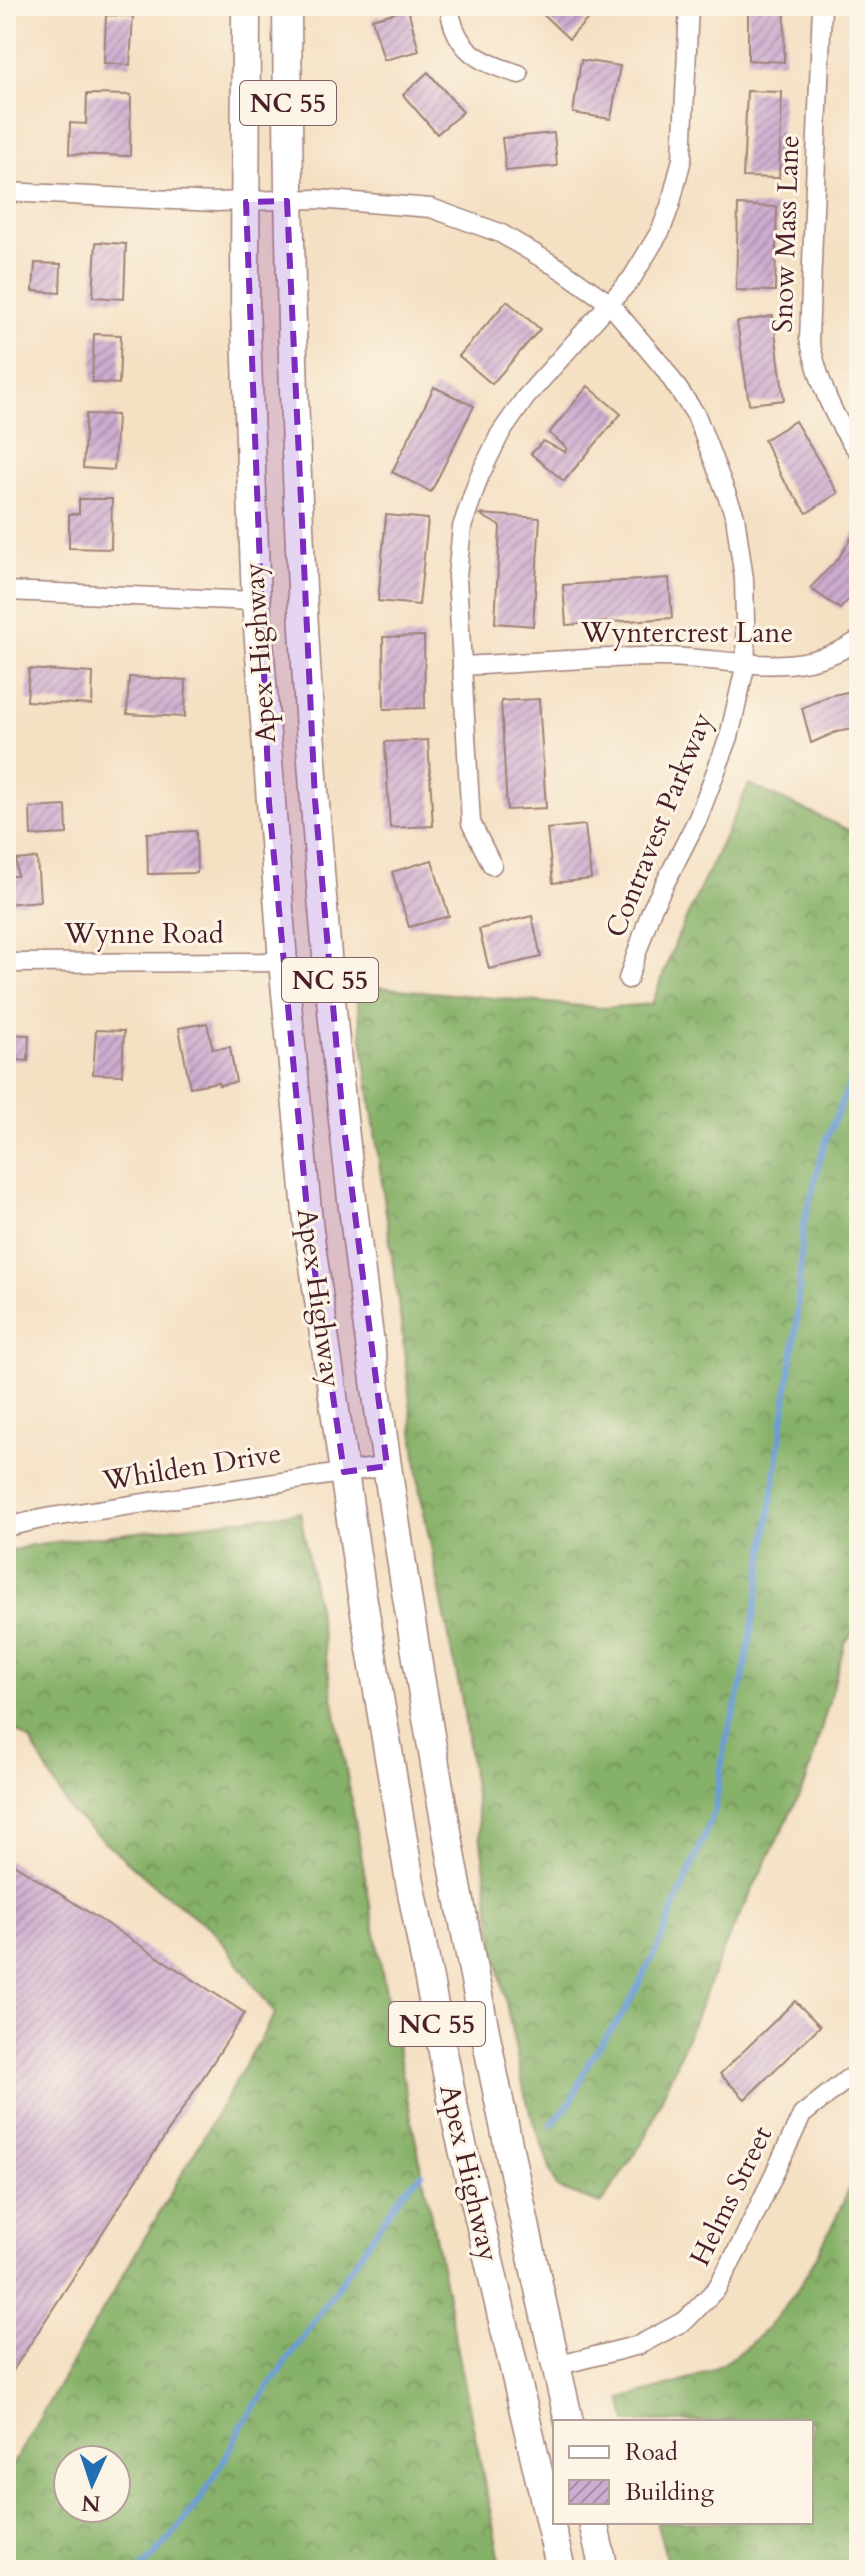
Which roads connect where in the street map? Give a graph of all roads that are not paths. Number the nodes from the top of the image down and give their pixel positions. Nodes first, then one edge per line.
1 (246, 6) edge
2 (287, 6) edge
3 (449, 6) edge
4 (689, 6) edge
5 (822, 6) edge
6 (519, 74) dead end
7 (6, 192) edge
8 (287, 201) junction
9 (246, 202) junction
10 (609, 303) junction
11 (859, 453) edge
12 (6, 591) edge
13 (256, 601) junction
14 (859, 640) edge
15 (746, 663) junction
16 (462, 666) junction
17 (492, 865) dead end
18 (283, 962) junction
19 (6, 963) edge
20 (628, 979) dead end
21 (387, 1466) junction
22 (344, 1472) junction
23 (6, 1527) edge
24 (859, 2074) edge
25 (556, 2366) junction
26 (569, 2420) edge
27 (593, 2524) edge
28 (561, 2570) edge
29 (604, 2570) edge

1 - 9 main road, Apex Highway / NC 55
2 - 8 main road, Apex Highway / NC 55
3 - 6 street
4 - 10 street
5 - 11 street, Snow Mass Lane
7 - 9 street, Contravest Parkway
8 - 9 street, Contravest Parkway
8 - 10 street, Contravest Parkway
8 - 21 main road, Apex Highway / NC 55
9 - 13 main road, Apex Highway / NC 55
10 - 15 street, Contravest Parkway
10 - 16 street
12 - 13 street
13 - 18 main road, Apex Highway / NC 55
14 - 15 street, Wyntercrest Lane
15 - 16 street, Wyntercrest Lane
15 - 20 street, Contravest Parkway
16 - 17 street
18 - 19 street, Wynne Road
18 - 22 main road, Apex Highway / NC 55
21 - 22 street, Whilden Drive
21 - 25 main road, Apex Highway / NC 55
22 - 23 street, Whilden Drive
22 - 28 main road, Apex Highway / NC 55
24 - 25 street, Helms Street
25 - 26 main road, Apex Highway / NC 55
27 - 29 main road

